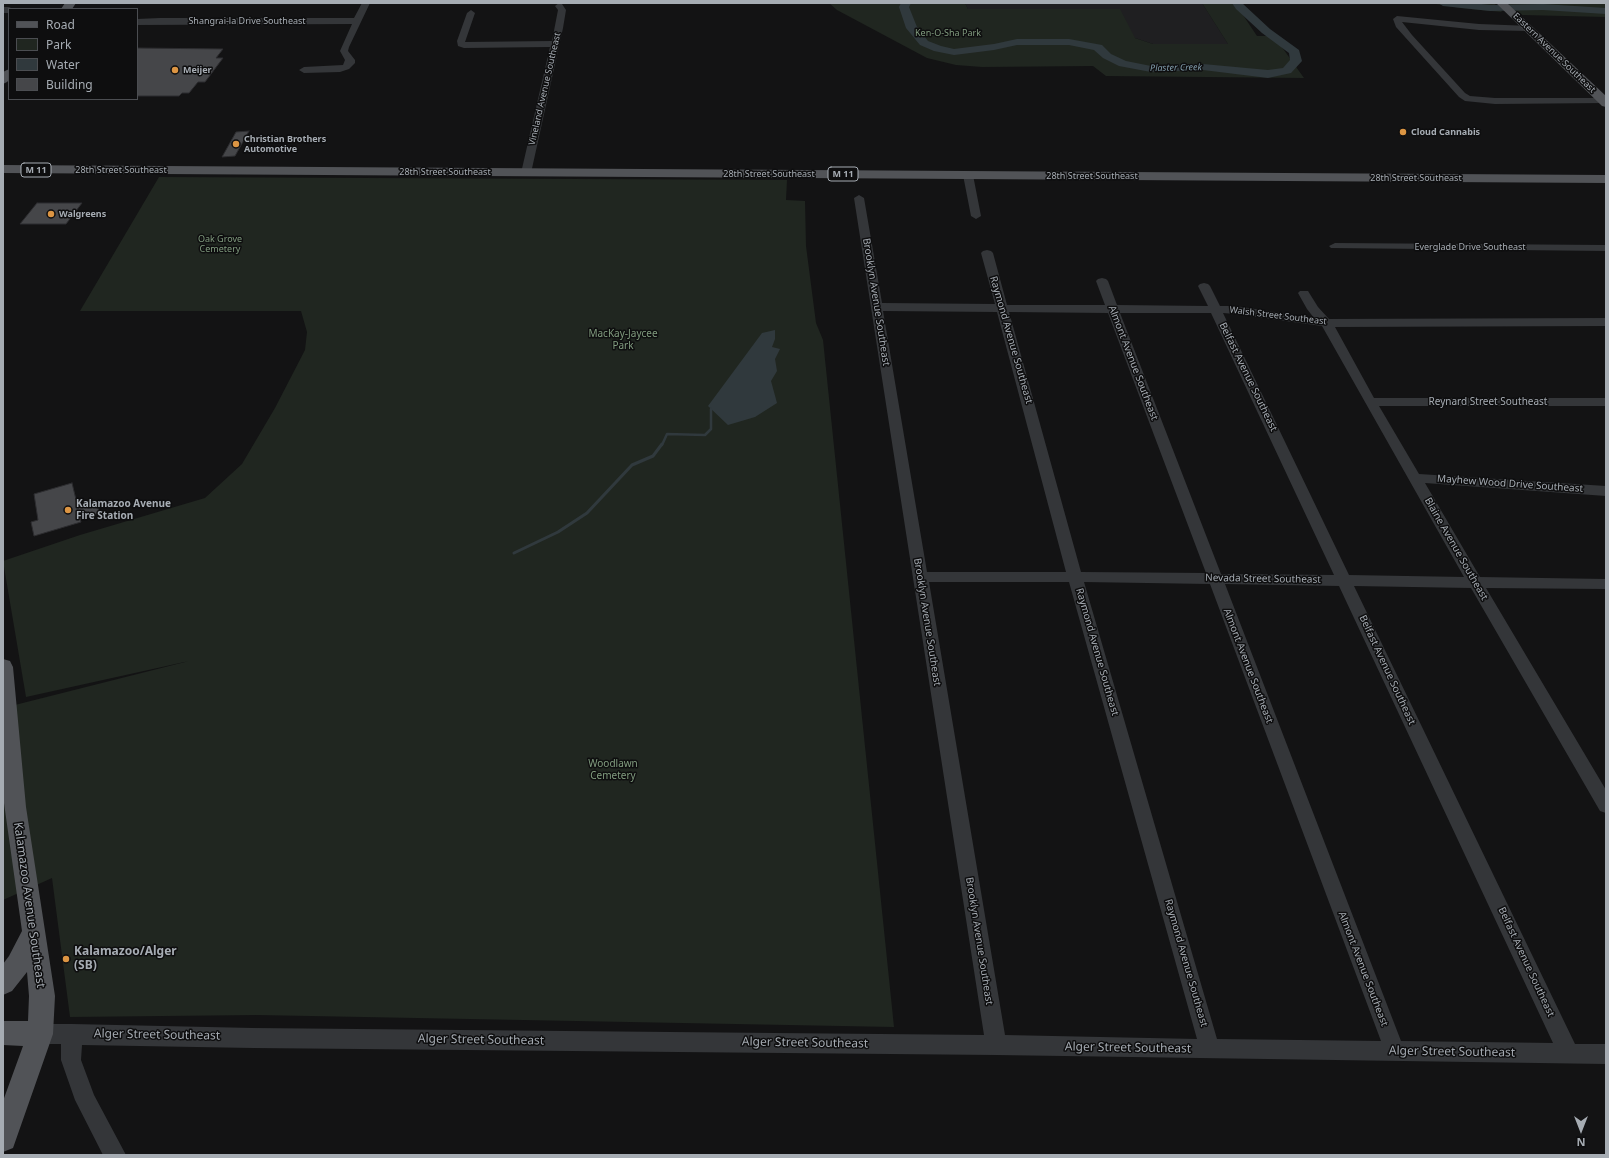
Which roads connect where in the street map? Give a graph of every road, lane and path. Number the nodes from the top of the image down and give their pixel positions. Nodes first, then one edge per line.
1 (366, 3) edge
2 (559, 6) dead end
3 (1505, 7) edge
4 (471, 13) dead end
5 (357, 21) junction
6 (138, 22) edge
7 (1528, 28) junction
8 (554, 44) junction
9 (304, 70) dead end
10 (1605, 102) edge
11 (3, 169) edge
12 (526, 173) junction
13 (968, 175) junction
14 (1606, 179) edge
15 (859, 198) dead end
16 (976, 216) dead end
17 (1335, 246) dead end
18 (1606, 248) edge
19 (987, 253) dead end
20 (1102, 280) dead end
21 (1204, 286) dead end
22 (1304, 293) dead end
23 (877, 307) junction
24 (1002, 307) junction
25 (1112, 308) junction
26 (1215, 309) junction
27 (1606, 322) edge
28 (1325, 323) junction
29 (1370, 402) junction
30 (1606, 402) edge
31 (1415, 478) junction
32 (1606, 491) edge
33 (920, 577) junction
34 (1075, 577) junction
35 (1215, 579) junction
36 (1345, 580) junction
37 (1476, 582) junction
38 (1604, 587) edge
39 (3, 667) edge
40 (1606, 806) edge
41 (34, 932) junction
42 (3, 983) edge
43 (3, 1033) edge
44 (40, 1034) junction
45 (72, 1034) junction
46 (996, 1045) junction
47 (1210, 1049) junction
48 (1395, 1052) junction
49 (1569, 1054) junction
50 (1606, 1054) edge
51 (3, 1138) edge
52 (115, 1155) edge

1 - 5 street
2 - 8 street, Vineland Avenue Southeast
3 - 7 main road, Eastern Avenue Southeast
4 - 8 street
5 - 6 street, Shangrai-la Drive Southeast
5 - 9 street
7 - 10 main road, Eastern Avenue Southeast
7 - 10 street
8 - 12 street, Vineland Avenue Southeast
11 - 12 main road, 28th Street Southeast / M 11
12 - 13 main road, 28th Street Southeast / M 11
13 - 14 main road, 28th Street Southeast / M 11
13 - 16 street
15 - 23 street, Brooklyn Avenue Southeast
17 - 18 street, Everglade Drive Southeast
19 - 24 street, Raymond Avenue Southeast
20 - 25 street, Almont Avenue Southeast
21 - 26 street, Belfast Avenue Southeast
22 - 28 street, Blaine Avenue Southeast
23 - 24 street, Walsh Street Southeast
23 - 33 street, Brooklyn Avenue Southeast
24 - 25 street, Walsh Street Southeast
24 - 34 street, Raymond Avenue Southeast
25 - 26 street, Walsh Street Southeast
25 - 35 street, Almont Avenue Southeast
26 - 28 street, Walsh Street Southeast
26 - 36 street, Belfast Avenue Southeast
27 - 28 street, Walsh Street Southeast
28 - 29 street, Blaine Avenue Southeast
29 - 30 street, Reynard Street Southeast
29 - 31 street, Blaine Avenue Southeast
31 - 32 street, Mayhew Wood Drive Southeast
31 - 37 street, Blaine Avenue Southeast
33 - 34 street, Nevada Street Southeast
33 - 46 street, Brooklyn Avenue Southeast
34 - 35 street, Nevada Street Southeast
34 - 47 street, Raymond Avenue Southeast
35 - 36 street, Nevada Street Southeast
35 - 48 street, Almont Avenue Southeast
36 - 37 street, Nevada Street Southeast
36 - 49 street, Belfast Avenue Southeast
37 - 38 street, Nevada Street Southeast
37 - 40 street, Blaine Avenue Southeast
39 - 41 main road, Kalamazoo Avenue Southeast
41 - 42 main road
41 - 44 main road, Kalamazoo Avenue Southeast
43 - 44 main road, Alger Street Southeast
44 - 45 street, Alger Street Southeast
44 - 51 main road, Kalamazoo Avenue Southeast
45 - 46 street, Alger Street Southeast
45 - 52 street
46 - 47 street, Alger Street Southeast
47 - 48 street, Alger Street Southeast
48 - 49 street, Alger Street Southeast
49 - 50 street, Alger Street Southeast

